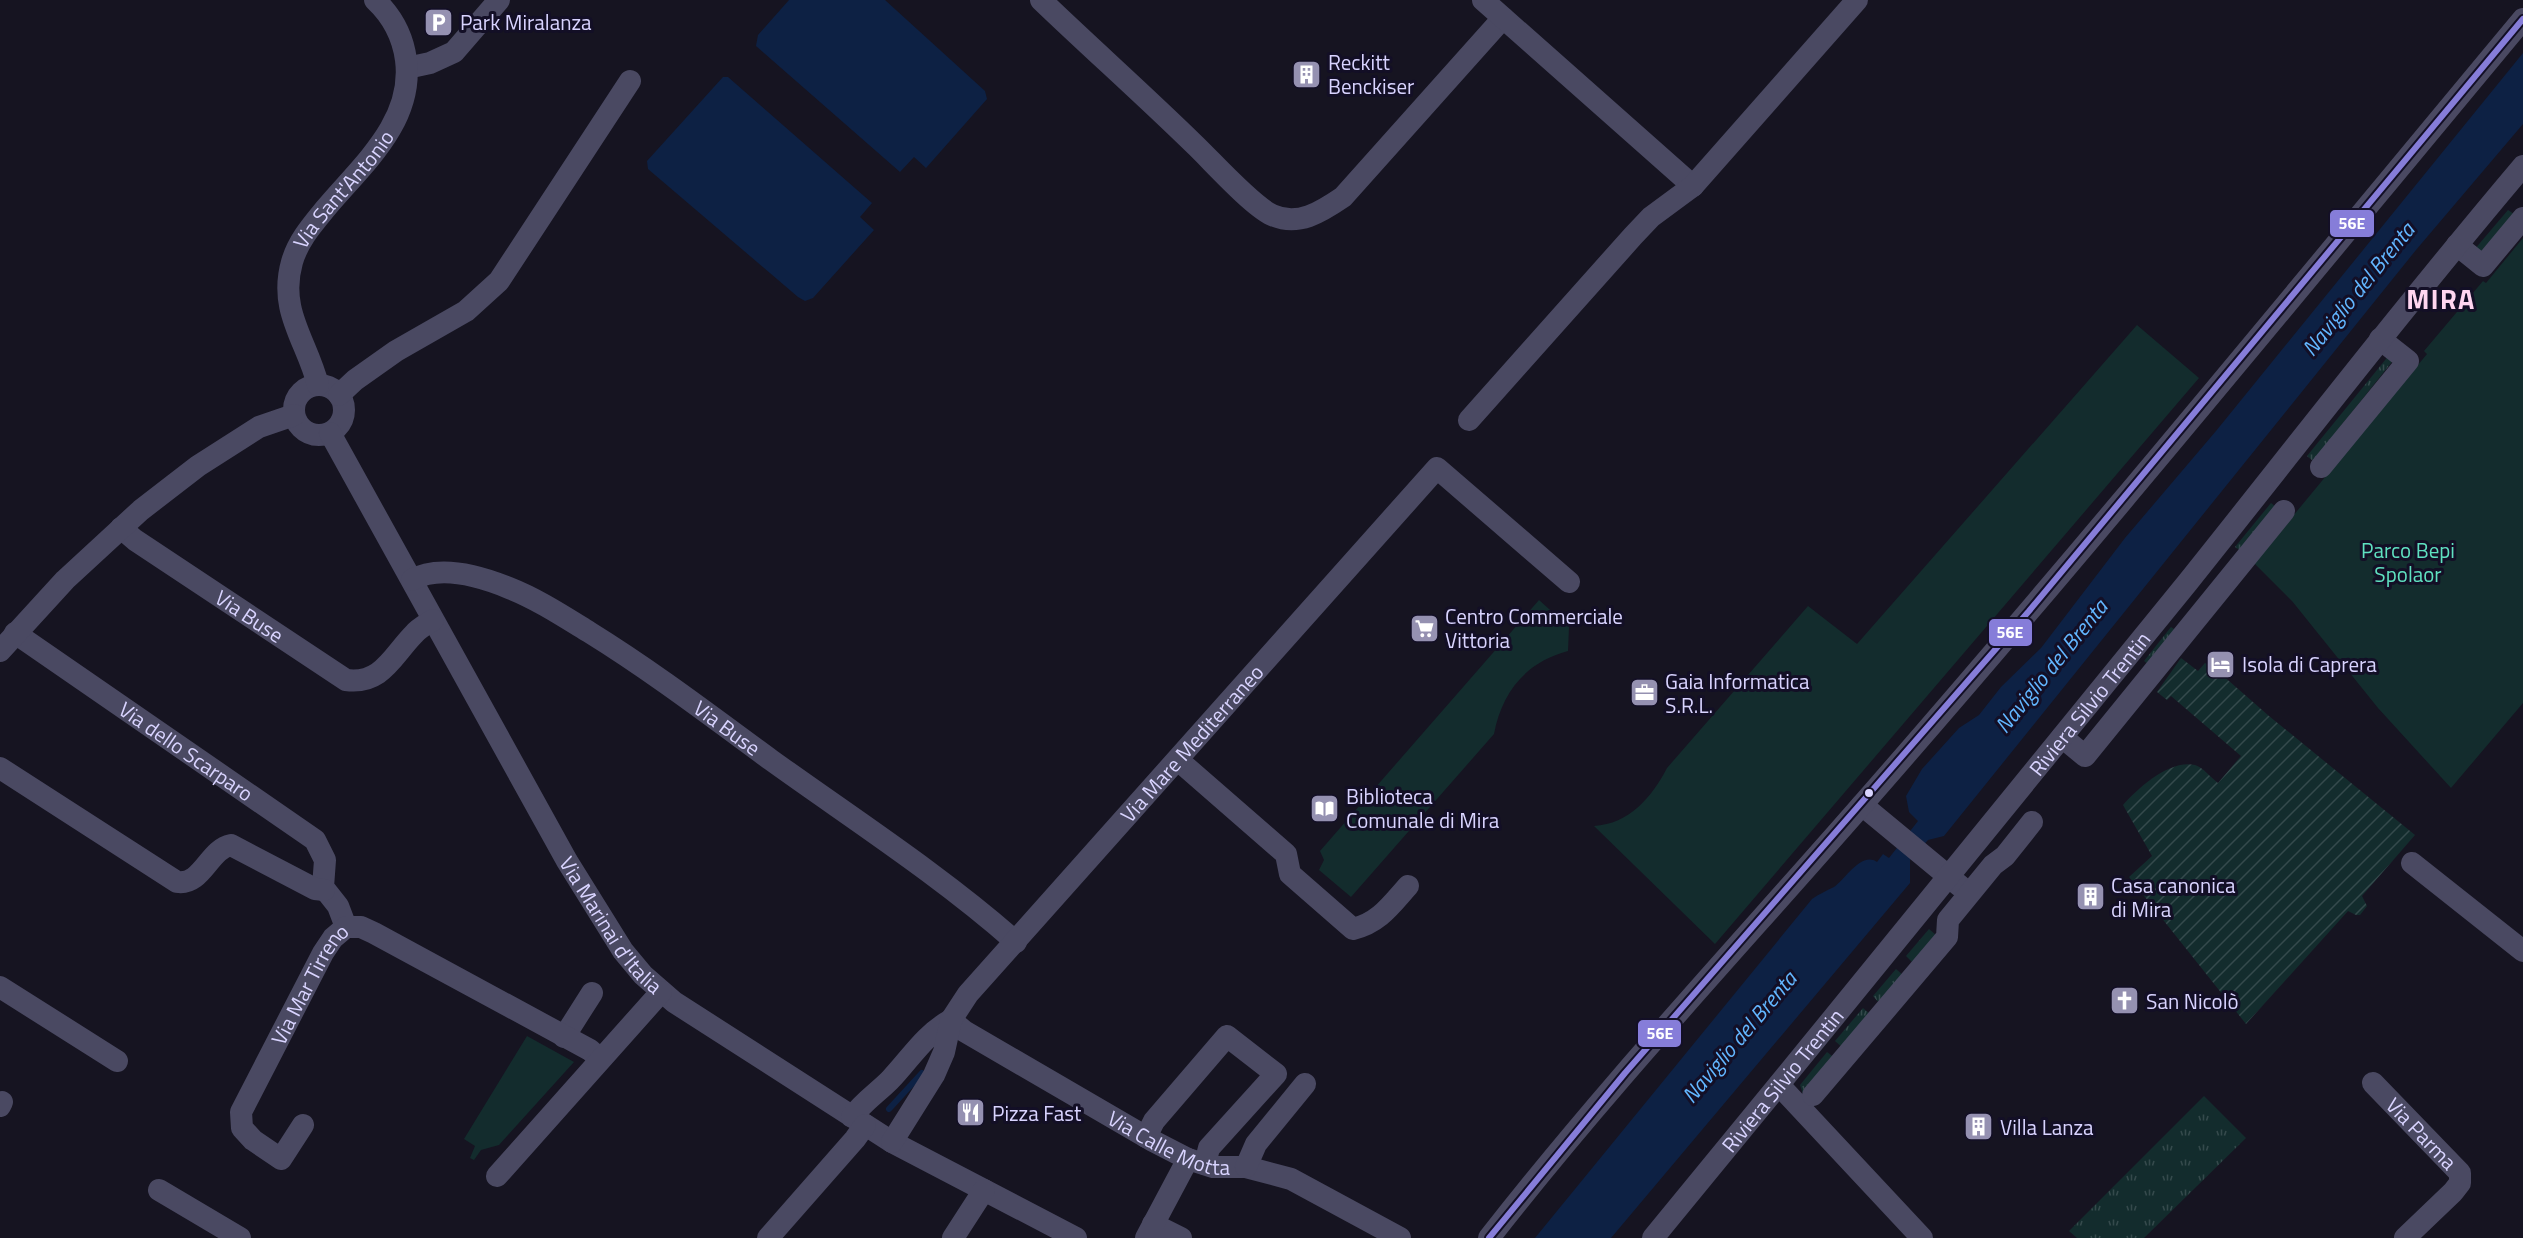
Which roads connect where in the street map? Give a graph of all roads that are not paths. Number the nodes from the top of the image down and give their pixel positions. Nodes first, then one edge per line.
1 (375, 0) edge
2 (499, 0) edge
3 (1041, 0) edge
4 (1483, 0) edge
5 (1857, 0) edge
6 (1503, 18) junction
7 (2523, 19) edge
8 (407, 68) junction
9 (630, 81) dead end
10 (2521, 173) edge
11 (1693, 186) junction
12 (2523, 218) edge
13 (2457, 244) junction
14 (2380, 339) junction
15 (318, 385) junction
16 (339, 395) junction
17 (294, 415) junction
18 (1469, 420) dead end
19 (330, 434) junction
20 (2321, 467) dead end
21 (2284, 511) dead end
22 (122, 528) junction
23 (412, 580) junction
24 (2189, 580) junction
25 (1569, 582) dead end
26 (2211, 598) junction
27 (434, 620) junction
28 (15, 633) junction
29 (0, 651) edge
30 (2062, 737) junction
31 (1178, 760) junction
32 (0, 768) edge
33 (1862, 805) junction
34 (2032, 822) dead end
35 (2412, 863) dead end
36 (1948, 877) junction
37 (1408, 886) dead end
38 (324, 890) junction
39 (1969, 893) junction
40 (346, 927) junction
41 (1016, 942) junction
42 (2523, 951) edge
43 (0, 987) edge
44 (660, 992) junction
45 (591, 993) dead end
46 (951, 1020) junction
47 (564, 1037) junction
48 (599, 1058) junction
49 (117, 1061) dead end
50 (2373, 1083) dead end
51 (1305, 1084) dead end
52 (1779, 1085) junction
53 (1813, 1095) dead end
54 (858, 1121) junction
55 (303, 1125) dead end
56 (1146, 1137) junction
57 (892, 1142) junction
58 (1197, 1162) junction
59 (1246, 1167) junction
60 (496, 1176) dead end
61 (159, 1190) dead end
62 (984, 1190) junction
63 (1150, 1231) edge
64 (240, 1238) edge
65 (768, 1238) edge
66 (953, 1238) edge
67 (1076, 1238) edge
68 (1181, 1238) edge
69 (1400, 1238) edge
70 (1489, 1238) edge
71 (1653, 1238) edge
72 (1922, 1238) edge
73 (2405, 1238) edge

1 - 8 street, Via Sant'Antonio
2 - 8 street
3 - 6 street
4 - 6 street
5 - 11 street
6 - 11 street
7 - 33 street
8 - 15 street, Via Sant'Antonio
9 - 16 street
10 - 13 street, Riviera Silvio Trentin
11 - 18 street
12 - 13 street
13 - 14 street, Riviera Silvio Trentin
14 - 20 street
14 - 24 street, Riviera Silvio Trentin
15 - 16 street
15 - 17 street
16 - 19 street
17 - 19 street
17 - 22 street
19 - 23 street, Via Marinai d'Italia
21 - 26 street
22 - 27 street, Via Buse
22 - 28 street
23 - 27 street, Via Marinai d'Italia
23 - 41 street, Via Buse
24 - 26 street
24 - 30 street, Riviera Silvio Trentin
25 - 31 street, Via Mare Mediterraneo
26 - 30 street
27 - 44 street, Via Marinai d'Italia
28 - 29 street
28 - 38 street, Via dello Scarparo
30 - 36 street, Riviera Silvio Trentin
31 - 37 street
31 - 41 street, Via Mare Mediterraneo
32 - 38 street
33 - 36 street
33 - 70 street
34 - 39 street
35 - 42 street
36 - 39 street
36 - 52 street, Riviera Silvio Trentin
38 - 40 street
39 - 53 street
40 - 47 street, Via Mar Tirreno
40 - 55 street, Via Mar Tirreno
41 - 46 street, Via Mare Mediterraneo
43 - 49 street
44 - 48 street
44 - 54 street, Via Marinai d'Italia
45 - 47 street
46 - 54 street, Via Mare Mediterraneo
46 - 56 street, Via Calle Motta
46 - 57 street, Via Mare Mediterraneo
47 - 48 street, Via Mar Tirreno
48 - 60 street
50 - 73 street, Via Parma
51 - 59 street
52 - 71 street, Riviera Silvio Trentin
52 - 72 street
54 - 57 street, Via Marinai d'Italia
54 - 65 street, Via Mare Mediterraneo
56 - 58 street, Via Calle Motta
56 - 58 street
57 - 62 street, Via Marinai d'Italia
58 - 59 street, Via Calle Motta
58 - 63 street
59 - 69 street, Via Calle Motta
61 - 64 street
62 - 66 street
62 - 67 street, Via Marinai d'Italia
63 - 68 street

